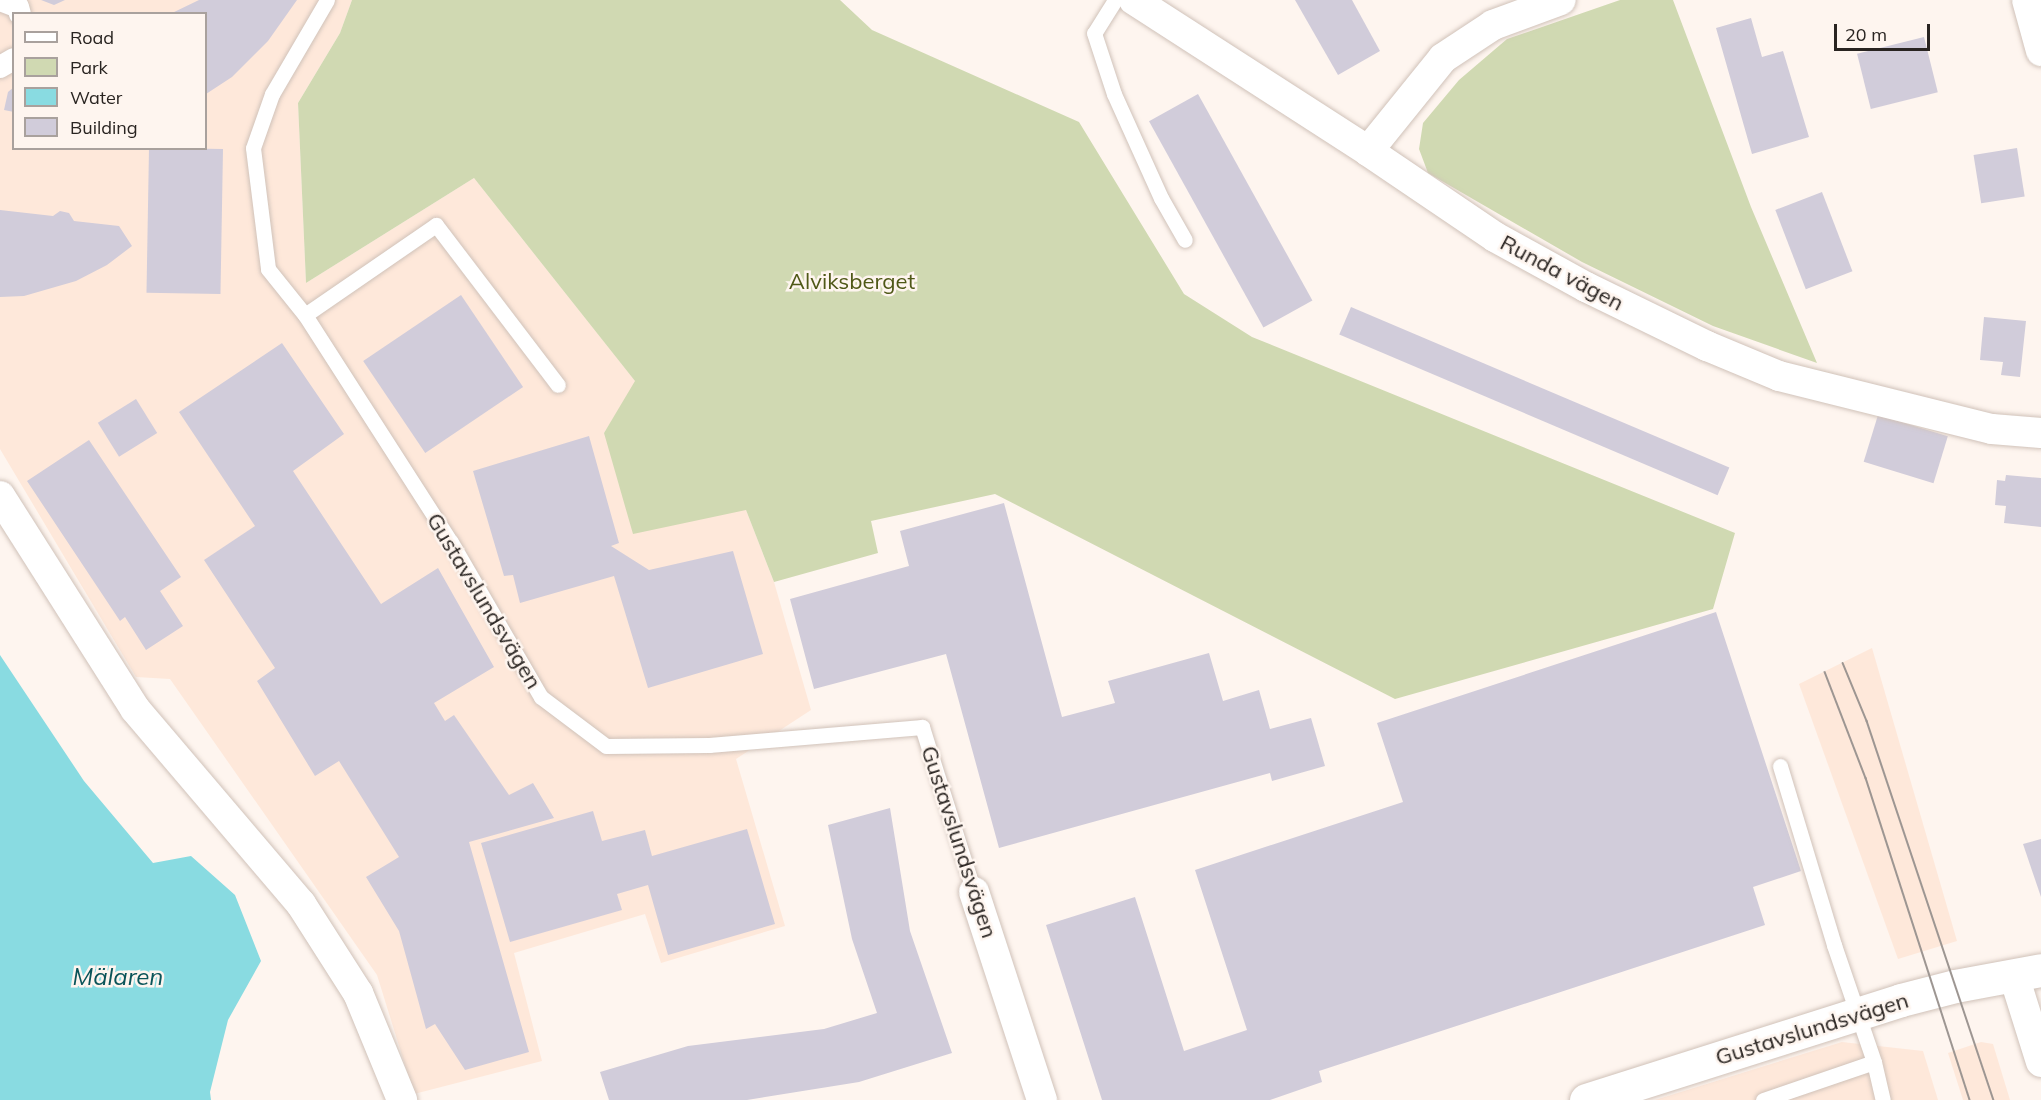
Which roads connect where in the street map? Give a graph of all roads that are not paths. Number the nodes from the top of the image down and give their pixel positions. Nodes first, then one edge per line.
1 (0, 0) edge
2 (327, 0) edge
3 (1115, 0) edge
4 (1134, 0) edge
5 (1561, 0) edge
6 (2027, 0) edge
7 (19, 12) edge
8 (2041, 51) edge
9 (1368, 151) junction
10 (1185, 240) dead end
11 (305, 315) junction
12 (558, 385) dead end
13 (2041, 434) edge
14 (0, 496) edge
15 (1780, 766) dead end
16 (974, 892) joint
17 (2027, 973) edge
18 (1859, 1014) junction
19 (1874, 1062) junction
20 (2041, 1062) edge
21 (1819, 1081) junction
22 (402, 1100) edge
23 (1042, 1100) edge
24 (1586, 1100) edge
25 (1763, 1100) edge
26 (1799, 1100) edge
27 (1883, 1100) edge

1 - 7 street
2 - 11 lane, Gustavslundsvägen
3 - 10 lane
4 - 9 street, Runda vägen
5 - 9 street
6 - 8 street
9 - 13 street, Runda vägen
11 - 12 lane
11 - 16 lane, Gustavslundsvägen
14 - 22 street
15 - 18 lane
16 - 23 street, Gustavslundsvägen
17 - 18 street, Gustavslundsvägen
17 - 20 street
18 - 19 lane
18 - 24 street, Gustavslundsvägen
19 - 21 lane
19 - 27 lane
21 - 25 lane
21 - 26 lane

